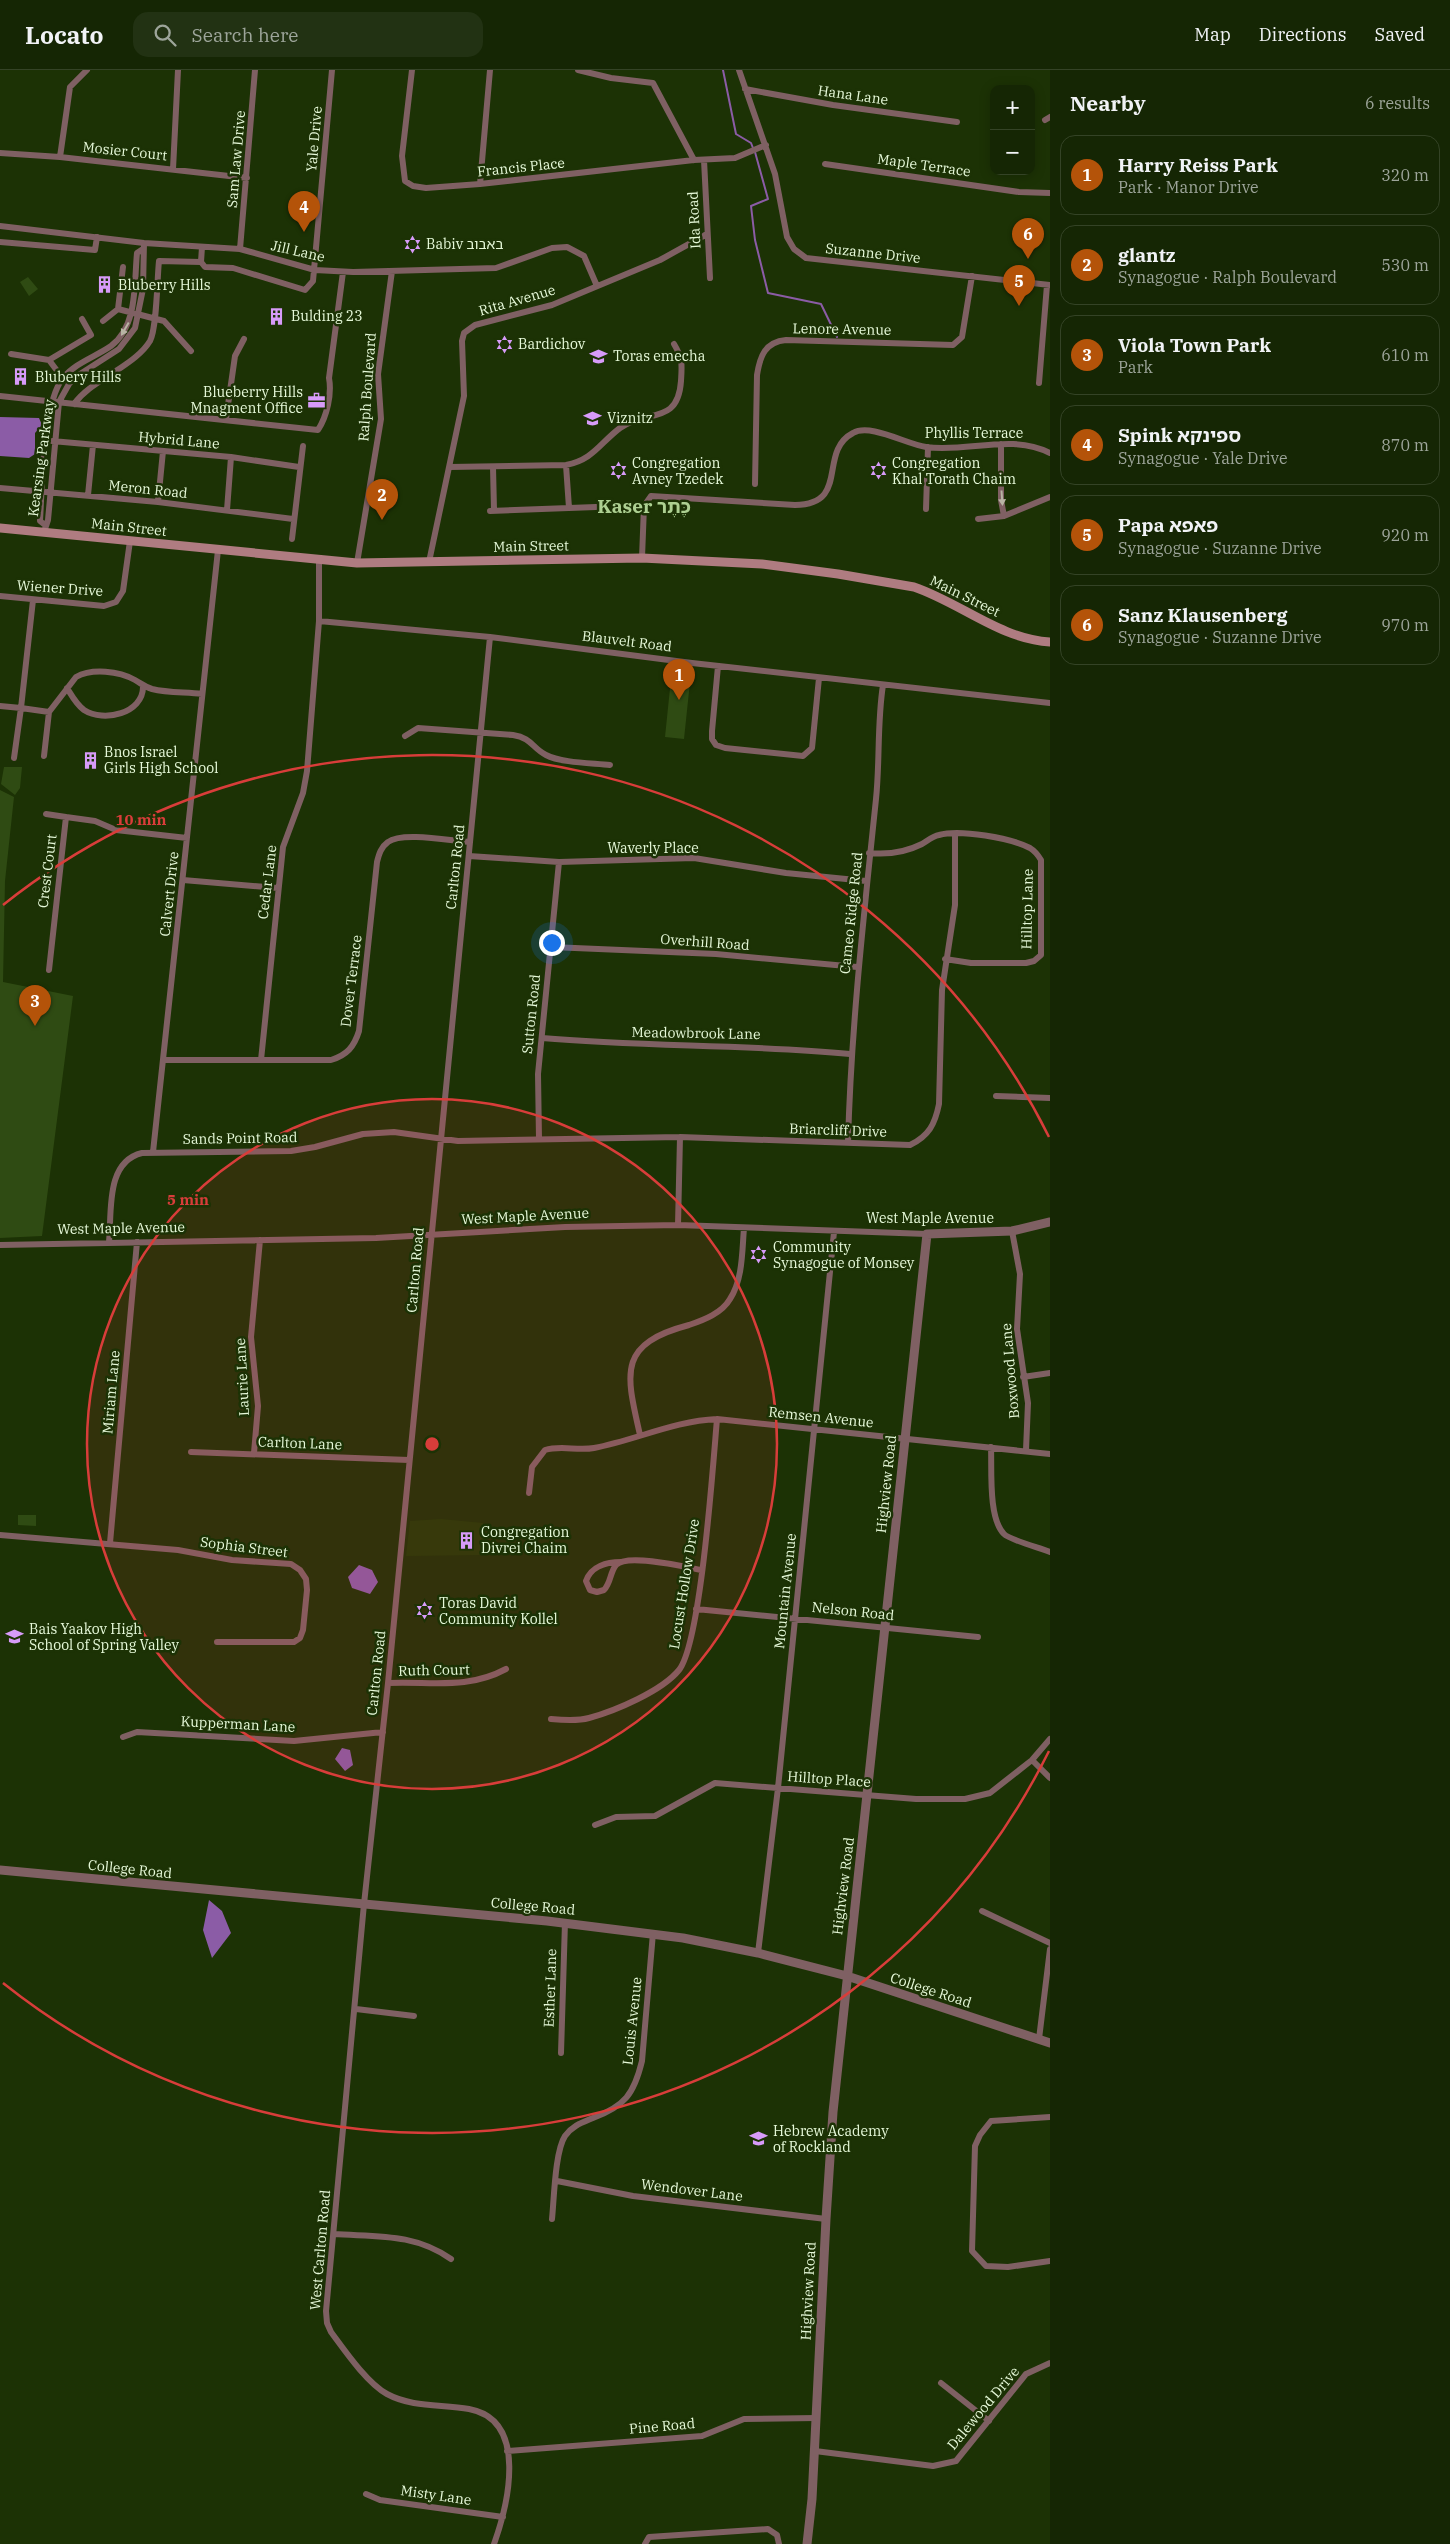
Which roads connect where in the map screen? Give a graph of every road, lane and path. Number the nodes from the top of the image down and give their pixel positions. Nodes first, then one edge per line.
1 (87, 70) edge
2 (178, 70) edge
3 (256, 70) edge
4 (332, 70) edge
5 (412, 70) edge
6 (490, 70) edge
7 (578, 70) edge
8 (739, 70) edge
9 (745, 90) junction
10 (957, 122) dead end
11 (766, 145) junction
12 (0, 153) edge
13 (60, 157) junction
14 (694, 160) junction
15 (704, 160) junction
16 (825, 164) dead end
17 (173, 169) junction
18 (246, 178) junction
19 (480, 184) junction
20 (1050, 193) edge
21 (0, 226) edge
22 (707, 234) junction
23 (97, 237) junction
24 (0, 242) edge
25 (9, 243) junction
26 (143, 246) junction
27 (202, 247) junction
28 (0, 249) edge
29 (240, 249) junction
30 (201, 262) junction
31 (123, 267) dead end
32 (315, 270) junction
33 (392, 271) junction
34 (342, 272) junction
35 (972, 276) junction
36 (710, 278) dead end
37 (1048, 285) edge
38 (597, 286) junction
39 (118, 309) junction
40 (131, 312) junction
41 (138, 314) junction
42 (82, 319) dead end
43 (156, 319) junction
44 (103, 321) dead end
45 (244, 339) dead end
46 (674, 344) dead end
47 (191, 351) dead end
48 (11, 354) dead end
49 (49, 360) junction
50 (62, 378) junction
51 (1039, 383) dead end
52 (69, 384) junction
53 (0, 396) edge
54 (51, 402) junction
55 (59, 402) junction
56 (74, 404) junction
57 (226, 419) junction
58 (47, 440) junction
59 (55, 441) junction
60 (1001, 444) junction
61 (93, 445) junction
62 (303, 446) dead end
63 (928, 447) junction
64 (163, 451) junction
65 (1050, 453) edge
66 (231, 457) junction
67 (566, 465) junction
68 (299, 467) junction
69 (450, 467) junction
70 (494, 467) junction
71 (755, 484) dead end
72 (0, 488) edge
73 (42, 492) junction
74 (50, 493) junction
75 (88, 495) junction
76 (1050, 497) edge
77 (158, 502) junction
78 (596, 507) dead end
79 (569, 508) junction
80 (926, 509) dead end
81 (226, 510) junction
82 (1004, 516) junction
83 (293, 519) junction
84 (978, 520) dead end
85 (0, 528) edge
86 (44, 529) junction
87 (292, 539) dead end
88 (130, 541) junction
89 (218, 550) junction
90 (642, 558) junction
91 (319, 561) junction
92 (430, 562) junction
93 (356, 563) junction
94 (0, 596) edge
95 (33, 600) junction
96 (319, 621) junction
97 (490, 638) junction
98 (1050, 642) edge
99 (718, 666) junction
100 (819, 678) junction
101 (883, 685) junction
102 (143, 687) junction
103 (67, 688) junction
104 (202, 694) junction
105 (1050, 703) edge
106 (0, 706) edge
107 (21, 708) junction
108 (49, 712) junction
109 (483, 732) junction
110 (404, 736) dead end
111 (44, 756) dead end
112 (14, 758) dead end
113 (610, 765) dead end
114 (46, 814) dead end
115 (66, 817) junction
116 (955, 834) junction
117 (187, 838) junction
118 (470, 842) junction
119 (869, 854) junction
120 (469, 856) junction
121 (559, 862) junction
122 (183, 880) junction
123 (866, 881) junction
124 (278, 888) junction
125 (551, 947) junction
126 (945, 959) junction
127 (857, 967) junction
128 (49, 970) dead end
129 (542, 1038) junction
130 (850, 1054) junction
131 (163, 1060) junction
132 (261, 1060) junction
133 (996, 1096) dead end
134 (1050, 1098) edge
135 (680, 1137) junction
136 (440, 1139) junction
137 (539, 1139) junction
138 (848, 1143) junction
139 (153, 1152) junction
140 (1050, 1222) edge
141 (678, 1225) junction
142 (744, 1228) junction
143 (1012, 1231) junction
144 (834, 1232) junction
145 (927, 1234) junction
146 (431, 1235) junction
147 (260, 1240) junction
148 (109, 1242) junction
149 (137, 1242) junction
150 (0, 1245) edge
151 (1050, 1373) edge
152 (1023, 1377) junction
153 (718, 1419) junction
154 (816, 1429) junction
155 (640, 1435) junction
156 (905, 1439) junction
157 (991, 1447) junction
158 (1026, 1450) junction
159 (191, 1452) dead end
160 (254, 1454) junction
161 (1050, 1454) edge
162 (409, 1460) junction
163 (529, 1493) dead end
164 (0, 1535) edge
165 (110, 1543) junction
166 (1050, 1552) edge
167 (621, 1562) junction
168 (701, 1570) junction
169 (696, 1609) junction
170 (794, 1617) junction
171 (884, 1626) junction
172 (978, 1637) dead end
173 (217, 1642) dead end
174 (506, 1670) dead end
175 (388, 1683) junction
176 (551, 1719) dead end
177 (382, 1732) junction
178 (123, 1737) dead end
179 (1050, 1740) edge
180 (1032, 1760) junction
181 (1050, 1778) edge
182 (778, 1788) junction
183 (868, 1794) junction
184 (595, 1825) dead end
185 (0, 1870) edge
186 (364, 1904) junction
187 (982, 1910) dead end
188 (565, 1922) junction
189 (653, 1933) junction
190 (1050, 1943) edge
191 (1050, 1949) edge
192 (758, 1953) junction
193 (847, 1976) junction
194 (356, 2009) junction
195 (414, 2016) dead end
196 (1039, 2039) junction
197 (1050, 2043) edge
198 (561, 2053) dead end
199 (1050, 2117) edge
200 (557, 2181) junction
201 (552, 2219) dead end
202 (826, 2219) junction
203 (334, 2234) junction
204 (451, 2259) dead end
205 (1050, 2261) edge
206 (1050, 2363) edge
207 (941, 2383) dead end
208 (816, 2418) junction
209 (989, 2421) junction
210 (507, 2451) junction
211 (815, 2451) junction
212 (366, 2494) dead end
213 (503, 2517) junction
214 (494, 2544) edge
215 (645, 2544) edge
216 (779, 2544) edge
217 (807, 2544) edge

1 - 13 street
2 - 17 street
3 - 18 street, Sam Law Drive
4 - 32 street, Yale Drive
5 - 19 street, Francis Place
6 - 19 street
7 - 14 street
8 - 9 street, Suzanne Drive
9 - 10 street, Hana Lane
9 - 11 street, Suzanne Drive
11 - 15 street, Francis Place
11 - 35 street, Suzanne Drive
12 - 13 street, Mosier Court
13 - 17 street, Mosier Court
14 - 15 street, Francis Place
14 - 19 street, Francis Place
15 - 22 street, Ida Road
16 - 20 street, Maple Terrace
17 - 18 street, Mosier Court
18 - 29 street, Sam Law Drive
21 - 23 street, Jill Lane
22 - 36 street, Ida Road
22 - 38 street, Rita Avenue
23 - 25 street
23 - 26 street, Jill Lane
24 - 25 street
25 - 28 street
26 - 27 street, Jill Lane
26 - 40 street, Kearsing Parkway
26 - 41 street, Kearsing Parkway
27 - 29 street, Jill Lane
27 - 30 street
29 - 32 street, Jill Lane
30 - 32 street
30 - 43 street
31 - 39 street
32 - 34 street, Jill Lane
33 - 34 street, Jill Lane
33 - 38 street, Jill Lane
33 - 93 street, Ralph Boulevard
34 - 57 street
35 - 37 street, Suzanne Drive
35 - 71 street, Lenore Avenue
37 - 51 street
38 - 69 street, Rita Avenue
39 - 40 street
39 - 44 street
40 - 41 street
40 -> 50 street, Kearsing Parkway
41 - 43 street
41 - 52 street, Kearsing Parkway
42 - 49 street
43 - 47 street
43 - 56 street
45 - 57 street
46 - 67 street
48 - 49 street
49 - 50 street
50 - 52 street
50 - 54 street, Kearsing Parkway
52 - 55 street, Kearsing Parkway
53 - 54 street
54 - 55 street
54 - 58 street, Kearsing Parkway
55 - 56 street
55 - 59 street, Kearsing Parkway
56 - 57 street
58 - 59 street, Hybrid Lane
58 - 73 street, Kearsing Parkway
59 - 61 street, Hybrid Lane
59 - 74 street, Kearsing Parkway
60 - 63 street, Phyllis Terrace
60 - 65 street, Phyllis Terrace
60 -> 82 street
61 - 64 street, Hybrid Lane
61 - 75 street
62 - 68 street
63 - 80 street
63 - 90 street, Phyllis Terrace
64 - 66 street, Hybrid Lane
64 - 77 street
66 - 68 street, Hybrid Lane
66 - 81 street
67 - 70 street
67 - 79 street
68 - 83 street
69 - 70 street
69 - 92 street, Rita Avenue
70 - 79 street
72 - 73 street, Meron Road
73 - 74 street, Meron Road
73 - 86 street, Kearsing Parkway
74 - 75 street, Meron Road
74 - 86 street, Kearsing Parkway
75 - 77 street, Meron Road
76 - 82 street
77 - 81 street, Meron Road
78 - 79 street
81 - 83 street, Meron Road
82 - 84 street
83 - 87 street
85 - 86 main road, Main Street
86 - 88 main road, Main Street
88 - 89 main road, Main Street
88 - 95 street, Wiener Drive
89 - 91 main road, Main Street
89 - 104 street, Calvert Drive
90 - 92 main road, Main Street
90 - 98 main road, Main Street
91 - 93 main road, Main Street
91 - 96 street
92 - 93 main road, Main Street
94 - 95 street, Wiener Drive
95 - 107 street
96 - 97 street, Blauvelt Road
96 - 124 street, Cedar Lane
97 - 99 street, Blauvelt Road
97 - 109 street, Carlton Road
99 - 100 street, Blauvelt Road
99 - 100 street
100 - 101 street, Blauvelt Road
101 - 105 street, Blauvelt Road
101 - 119 street, Cameo Ridge Road
102 - 103 street
102 - 103 street
102 - 104 street
103 - 108 street
104 - 117 street, Calvert Drive
106 - 107 street
107 - 108 street
107 - 112 street
108 - 111 street
109 - 110 street
109 - 113 street
109 - 118 street, Carlton Road
114 - 115 street
115 - 117 street, Crest Court
115 - 128 street, Crest Court
116 - 119 street, Hilltop Lane
116 - 126 street, Briarcliff Drive
116 - 126 street, Hilltop Lane
117 - 122 street, Calvert Drive
118 - 120 street, Carlton Road
118 - 132 street, Dover Terrace
119 - 123 street, Cameo Ridge Road
120 - 121 street, Waverly Place
120 - 136 street, Carlton Road
121 - 123 street, Waverly Place
121 - 125 street, Sutton Road
122 - 124 street
122 - 131 street, Calvert Drive
123 - 127 street, Cameo Ridge Road
124 - 132 street, Cedar Lane
125 - 127 street, Overhill Road
125 - 129 street, Sutton Road
126 - 138 street, Briarcliff Drive
127 - 130 street, Cameo Ridge Road
129 - 130 street, Meadowbrook Lane
129 - 137 street, Sutton Road
130 - 138 street, Cameo Ridge Road
131 - 132 street, Dover Terrace
131 - 139 street, Calvert Drive
133 - 134 street
135 - 137 street, Briarcliff Drive
135 - 138 street, Briarcliff Drive
135 - 141 street
136 - 137 street, Briarcliff Drive
136 - 139 street, Sands Point Road
136 - 146 street, Carlton Road
139 - 148 street, Sands Point Road
140 - 143 street, West Maple Avenue
141 - 142 street, West Maple Avenue
141 - 146 street, West Maple Avenue
142 - 144 street, West Maple Avenue
142 - 155 street
143 - 145 street, West Maple Avenue
143 - 152 street, Boxwood Lane
144 - 145 street, West Maple Avenue
144 - 154 street, Mountain Avenue
145 - 156 street, Highview Road
146 - 147 street, West Maple Avenue
146 - 162 street, Carlton Road
147 - 149 street, West Maple Avenue
147 - 160 street, Laurie Lane
148 - 149 street, West Maple Avenue
148 - 150 street, West Maple Avenue
149 - 165 street, Miriam Lane
151 - 152 street
152 - 158 street, Boxwood Lane
153 - 154 street, Remsen Avenue
153 - 155 street, Remsen Avenue
153 - 168 street, Locust Hollow Drive
154 - 156 street, Remsen Avenue
154 - 170 street, Mountain Avenue
155 - 163 street, Remsen Avenue
156 - 157 street, Remsen Avenue
156 - 171 street, Highview Road
157 - 158 street, Remsen Avenue
157 - 166 street
158 - 161 street, Remsen Avenue
159 - 160 street, Carlton Lane
160 - 162 street, Carlton Lane
162 - 175 street, Carlton Road
164 - 165 street, Sophia Street
165 - 173 street, Sophia Street
167 - 167 street
167 - 168 street
168 - 169 street, Locust Hollow Drive
169 - 170 street, Nelson Road
169 - 176 street, Locust Hollow Drive
170 - 171 street, Nelson Road
170 - 182 street, Mountain Avenue
171 - 172 street, Nelson Road
171 - 183 street, Highview Road
174 - 175 street, Ruth Court
175 - 177 street, Carlton Road
177 - 178 street, Kupperman Lane
177 - 186 street, Carlton Road
179 - 180 street, Hilltop Place
180 - 181 street
180 - 183 street, Hilltop Place
182 - 183 street, Hilltop Place
182 - 184 street, Hilltop Place
182 - 192 street, Mountain Avenue
183 - 193 street, Highview Road
185 - 186 street, College Road
186 - 188 street, College Road
186 - 194 street, West Carlton Road
187 - 190 street
188 - 189 street, College Road
188 - 198 street, Esther Lane
189 - 192 street, College Road
189 - 200 street, Louis Avenue
191 - 196 street
192 - 193 street, College Road
193 - 196 street, College Road
193 - 202 street, Highview Road
194 - 195 street
194 - 203 street, West Carlton Road
196 - 197 street, College Road
199 - 205 street
200 - 201 street, Louis Avenue
200 - 202 street, Wendover Lane
202 - 208 street, Highview Road
203 - 204 street
203 - 210 street, West Carlton Road
206 - 209 street, Dalewood Drive
207 - 209 street
208 - 210 street, Pine Road
208 - 211 street, Highview Road
209 - 211 street, Dalewood Drive
210 - 213 street, West Carlton Road
211 - 217 street, Highview Road
212 - 213 street, Misty Lane
213 - 214 street, West Carlton Road
215 - 216 street

